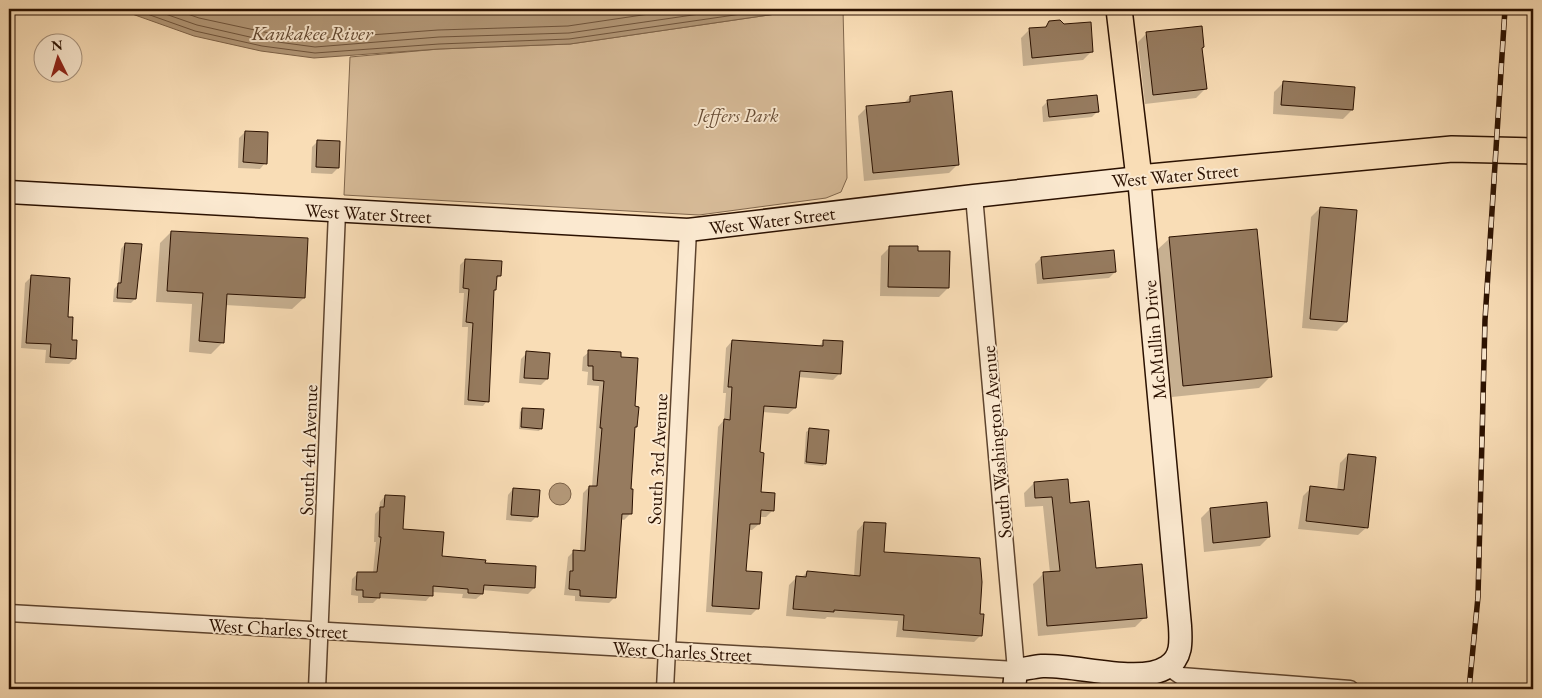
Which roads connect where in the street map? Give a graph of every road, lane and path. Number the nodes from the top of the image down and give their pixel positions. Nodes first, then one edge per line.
1 (1119, 9) edge
2 (1533, 151) edge
3 (1139, 178) junction
4 (9, 192) edge
5 (974, 196) junction
6 (337, 212) junction
7 (688, 230) junction
8 (9, 613) edge
9 (321, 630) junction
10 (668, 650) junction
11 (1168, 667) junction
12 (1015, 680) edge
13 (317, 689) edge
14 (665, 689) edge
15 (1350, 689) edge

1 - 3 main road, McMullin Drive
2 - 3 main road, West Water Street
3 - 5 main road, West Water Street
3 - 11 main road, McMullin Drive
4 - 6 main road, West Water Street
5 - 7 main road, West Water Street
5 - 12 street, South Washington Avenue
6 - 7 main road, West Water Street
6 - 9 street, South 4th Avenue
7 - 10 street, South 3rd Avenue
8 - 9 street, West Charles Street
9 - 10 street, West Charles Street
9 - 13 street, South 4th Avenue
10 - 12 street, West Charles Street
10 - 14 street, South 3rd Avenue
11 - 12 main road, West Charles Street
11 - 15 street

